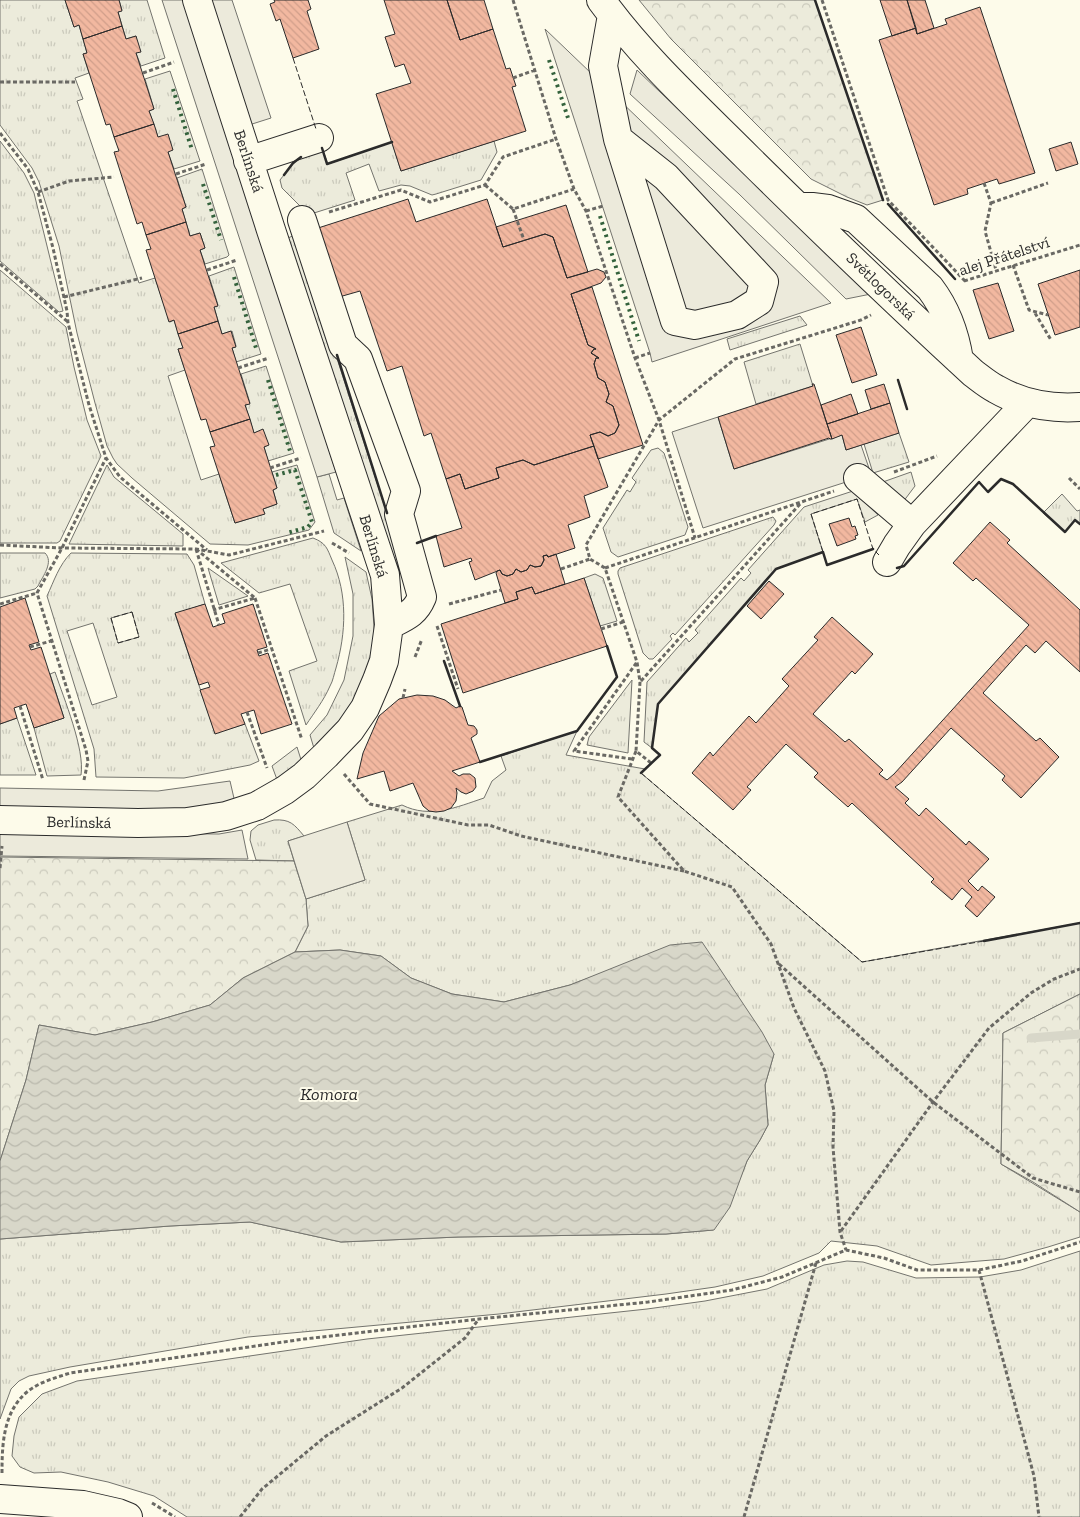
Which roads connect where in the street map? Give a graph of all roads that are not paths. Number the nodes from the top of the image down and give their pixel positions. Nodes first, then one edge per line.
1 (197, 0) edge
2 (606, 8) edge
3 (319, 138) dead end
4 (618, 138) junction
5 (248, 161) junction
6 (302, 220) road end
7 (1027, 403) junction
8 (1080, 407) edge
9 (850, 483) road end
10 (912, 524) junction
11 (887, 562) dead end
12 (389, 624) junction
13 (0, 820) edge
14 (1, 1499) edge
15 (128, 1517) edge

1 - 5 street, Berlínská
2 - 4 street
2 - 7 street, Světlogorská
3 - 5 street
4 - 4 street
5 - 12 street, Berlínská
6 - 12 street
7 - 8 street, Světlogorská
7 - 10 street
9 - 10 street
10 - 11 street
12 - 13 street, Berlínská
14 - 15 street

